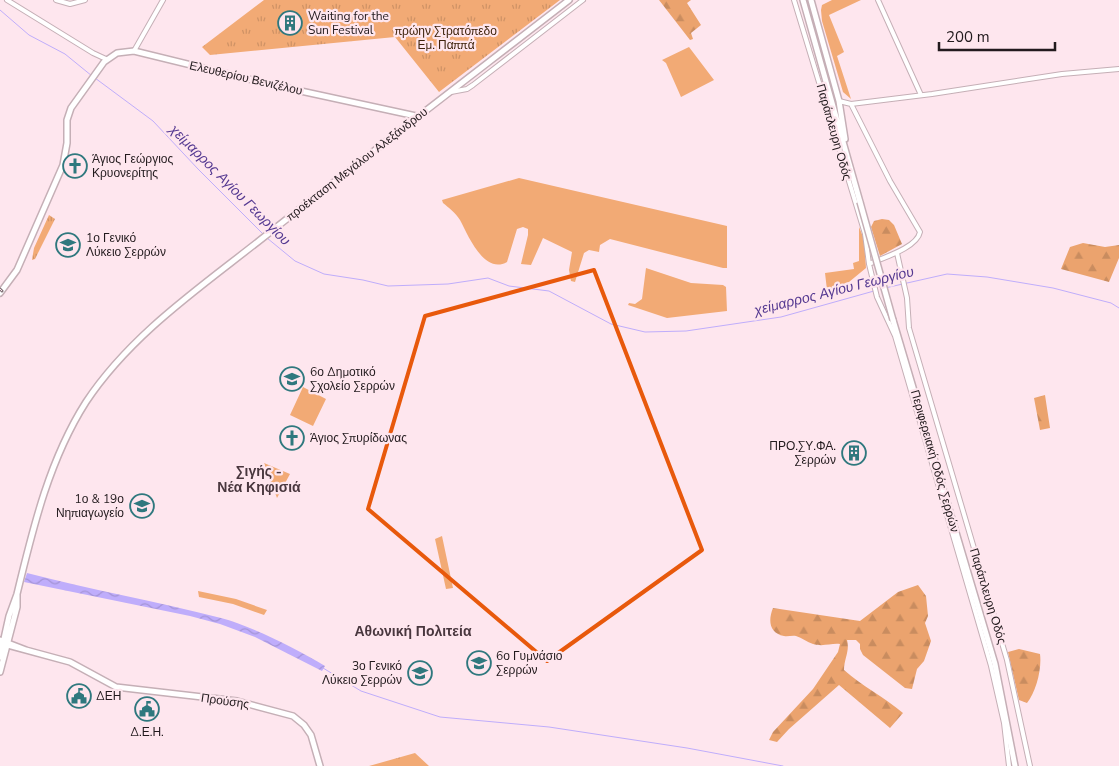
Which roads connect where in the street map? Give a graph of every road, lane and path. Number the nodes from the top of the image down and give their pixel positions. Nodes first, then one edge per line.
1 (7, 0) edge
2 (56, 0) edge
3 (85, 0) edge
4 (163, 0) edge
5 (569, 0) edge
6 (583, 0) edge
7 (794, 0) edge
8 (878, 0) edge
9 (811, 1) edge
10 (804, 2) edge
11 (134, 51) junction
12 (106, 59) junction
13 (1119, 69) edge
14 (447, 93) junction
15 (921, 95) junction
16 (839, 101) junction
17 (851, 104) junction
18 (416, 116) junction
19 (848, 157) junction
20 (897, 253) junction
21 (869, 264) junction
22 (0, 293) edge
23 (18, 592) junction
24 (3, 642) edge
25 (0, 657) edge
26 (0, 672) edge
27 (320, 766) edge
28 (1009, 766) edge
29 (1015, 766) edge
30 (1030, 766) edge

1 - 12 street
2 - 3 street
4 - 11 street
5 - 14 main road, προέκταση Μεγάλου Αλεξάνδρου
6 - 14 street
7 - 21 street, Παράπλευρη Οδός
8 - 15 street
9 - 10 street
9 - 16 main road, Περιφερειακή Οδός Σερρών
10 - 19 main road, Περιφερειακή Οδός Σερρών
11 - 12 main road, Ελευθερίου Βενιζέλου
11 - 18 main road, Ελευθερίου Βενιζέλου
12 - 22 main road
13 - 15 street
14 - 18 main road, προέκταση Μεγάλου Αλεξάνδρου
15 - 17 street
16 - 17 street, Παράπλευρη Οδός
16 - 19 main road, Περιφερειακή Οδός Σερρών
17 - 20 street, Παράπλευρη Οδός
18 - 23 main road, προέκταση Μεγάλου Αλεξάνδρου
19 - 29 main road, Περιφερειακή Οδός Σερρών, bridge
20 - 21 street, Παράπλευρη Οδός
20 - 30 street, Παράπλευρη Οδός
21 - 28 street, Παράπλευρη Οδός
23 - 24 main road
23 - 24 main road
24 - 25 main road
24 - 26 main road
24 - 27 main road, Προύσης

